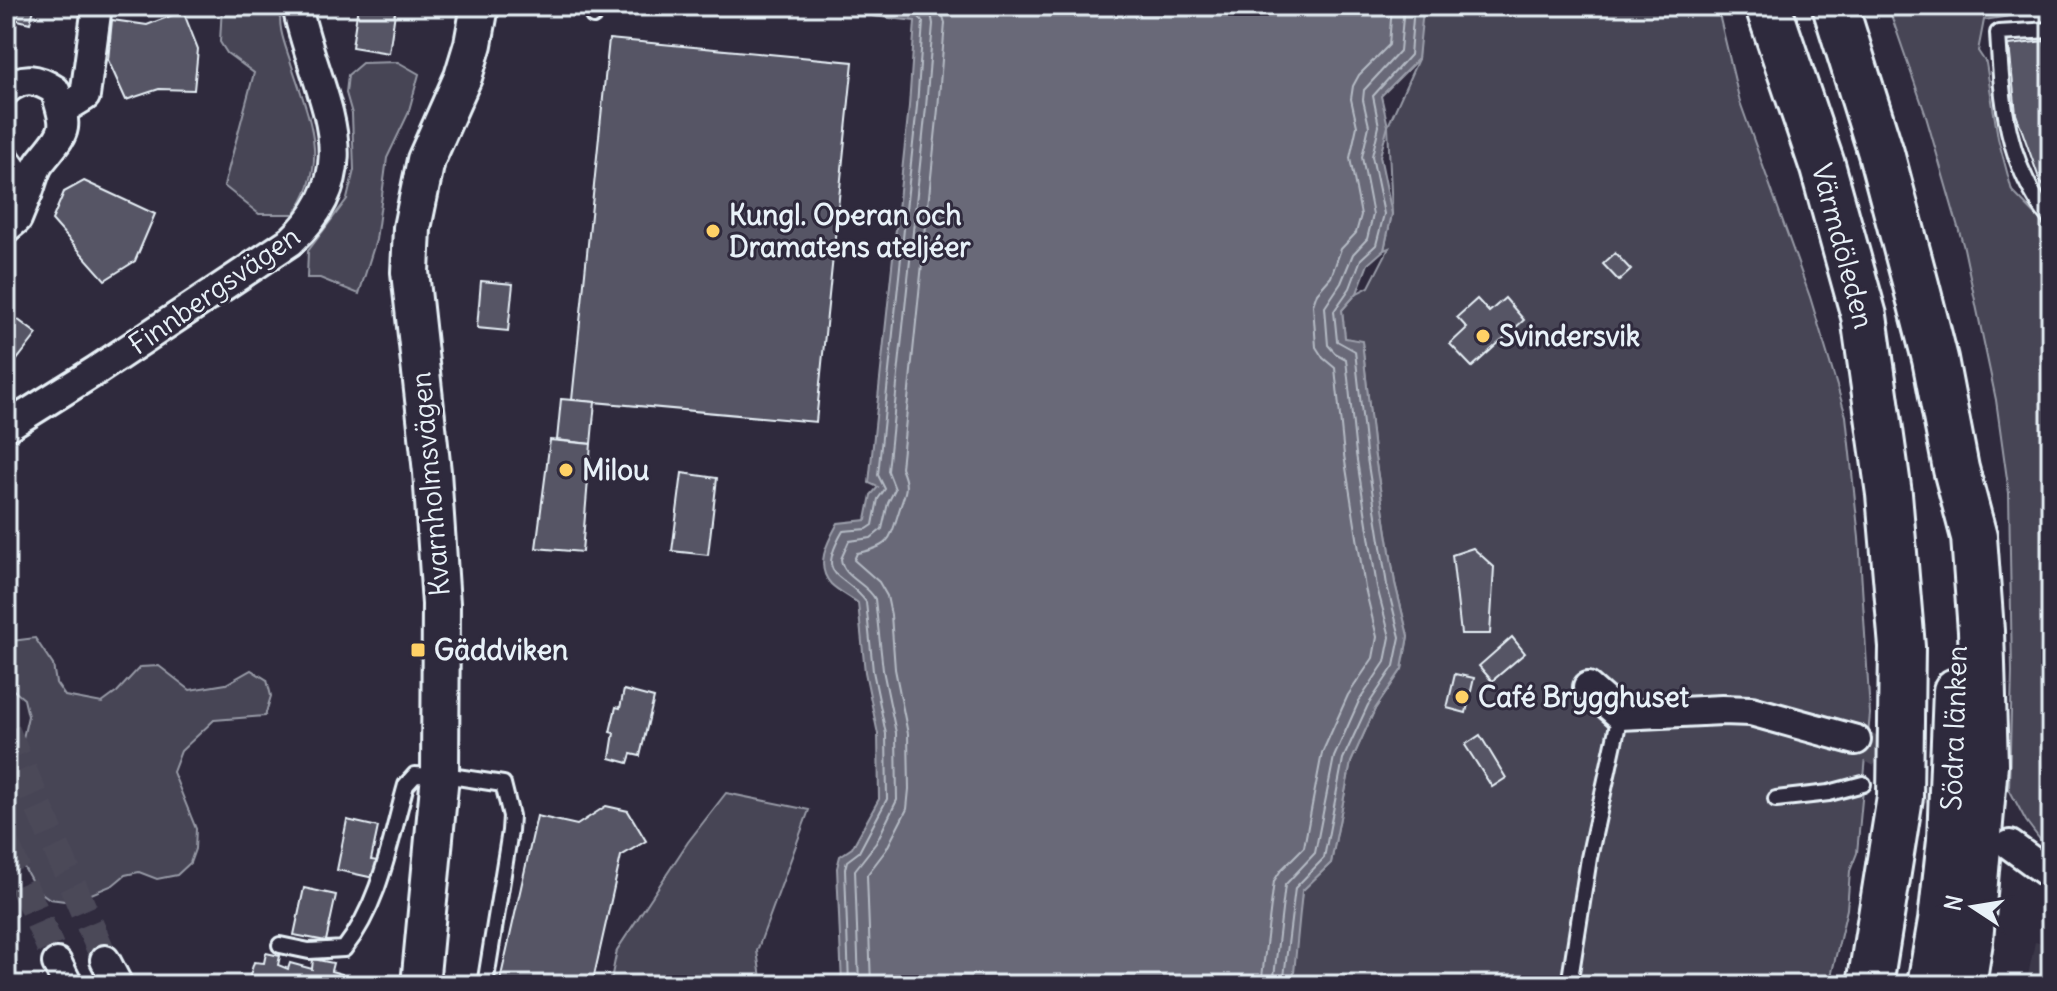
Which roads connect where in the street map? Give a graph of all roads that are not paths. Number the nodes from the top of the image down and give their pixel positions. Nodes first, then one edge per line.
1 (97, 6) edge
2 (297, 6) edge
3 (480, 6) edge
4 (1768, 6) edge
5 (1835, 6) edge
6 (2051, 30) edge
7 (6, 90) edge
8 (62, 110) junction
9 (6, 160) edge
10 (28, 192) junction
11 (2051, 220) edge
12 (6, 228) edge
13 (6, 427) edge
14 (1956, 469) junction
15 (1588, 687) dead end
16 (1620, 715) junction
17 (1856, 740) tunnel mouth
18 (440, 775) junction
19 (1863, 784) dead end
20 (1776, 799) dead end
21 (2010, 845) dead end
22 (2051, 875) edge
23 (280, 945) dead end
24 (421, 981) edge
25 (485, 985) edge
26 (1569, 985) edge
27 (1870, 985) edge
28 (1930, 985) edge
29 (1963, 985) edge

1 - 8 street
2 - 13 street, Finnbergsvägen
3 - 18 street, Kvarnholmsvägen
4 - 27 highway, Värmdöleden
5 - 14 highway
6 - 11 lane
7 - 8 street
8 - 10 street
9 - 10 street
10 - 12 street
14 - 28 highway, Södra länken
14 - 29 highway
15 - 16 street
16 - 17 street
16 - 26 lane
18 - 23 lane
18 - 24 street, Kvarnholmsvägen
18 - 25 lane
19 - 20 lane
21 - 22 street

